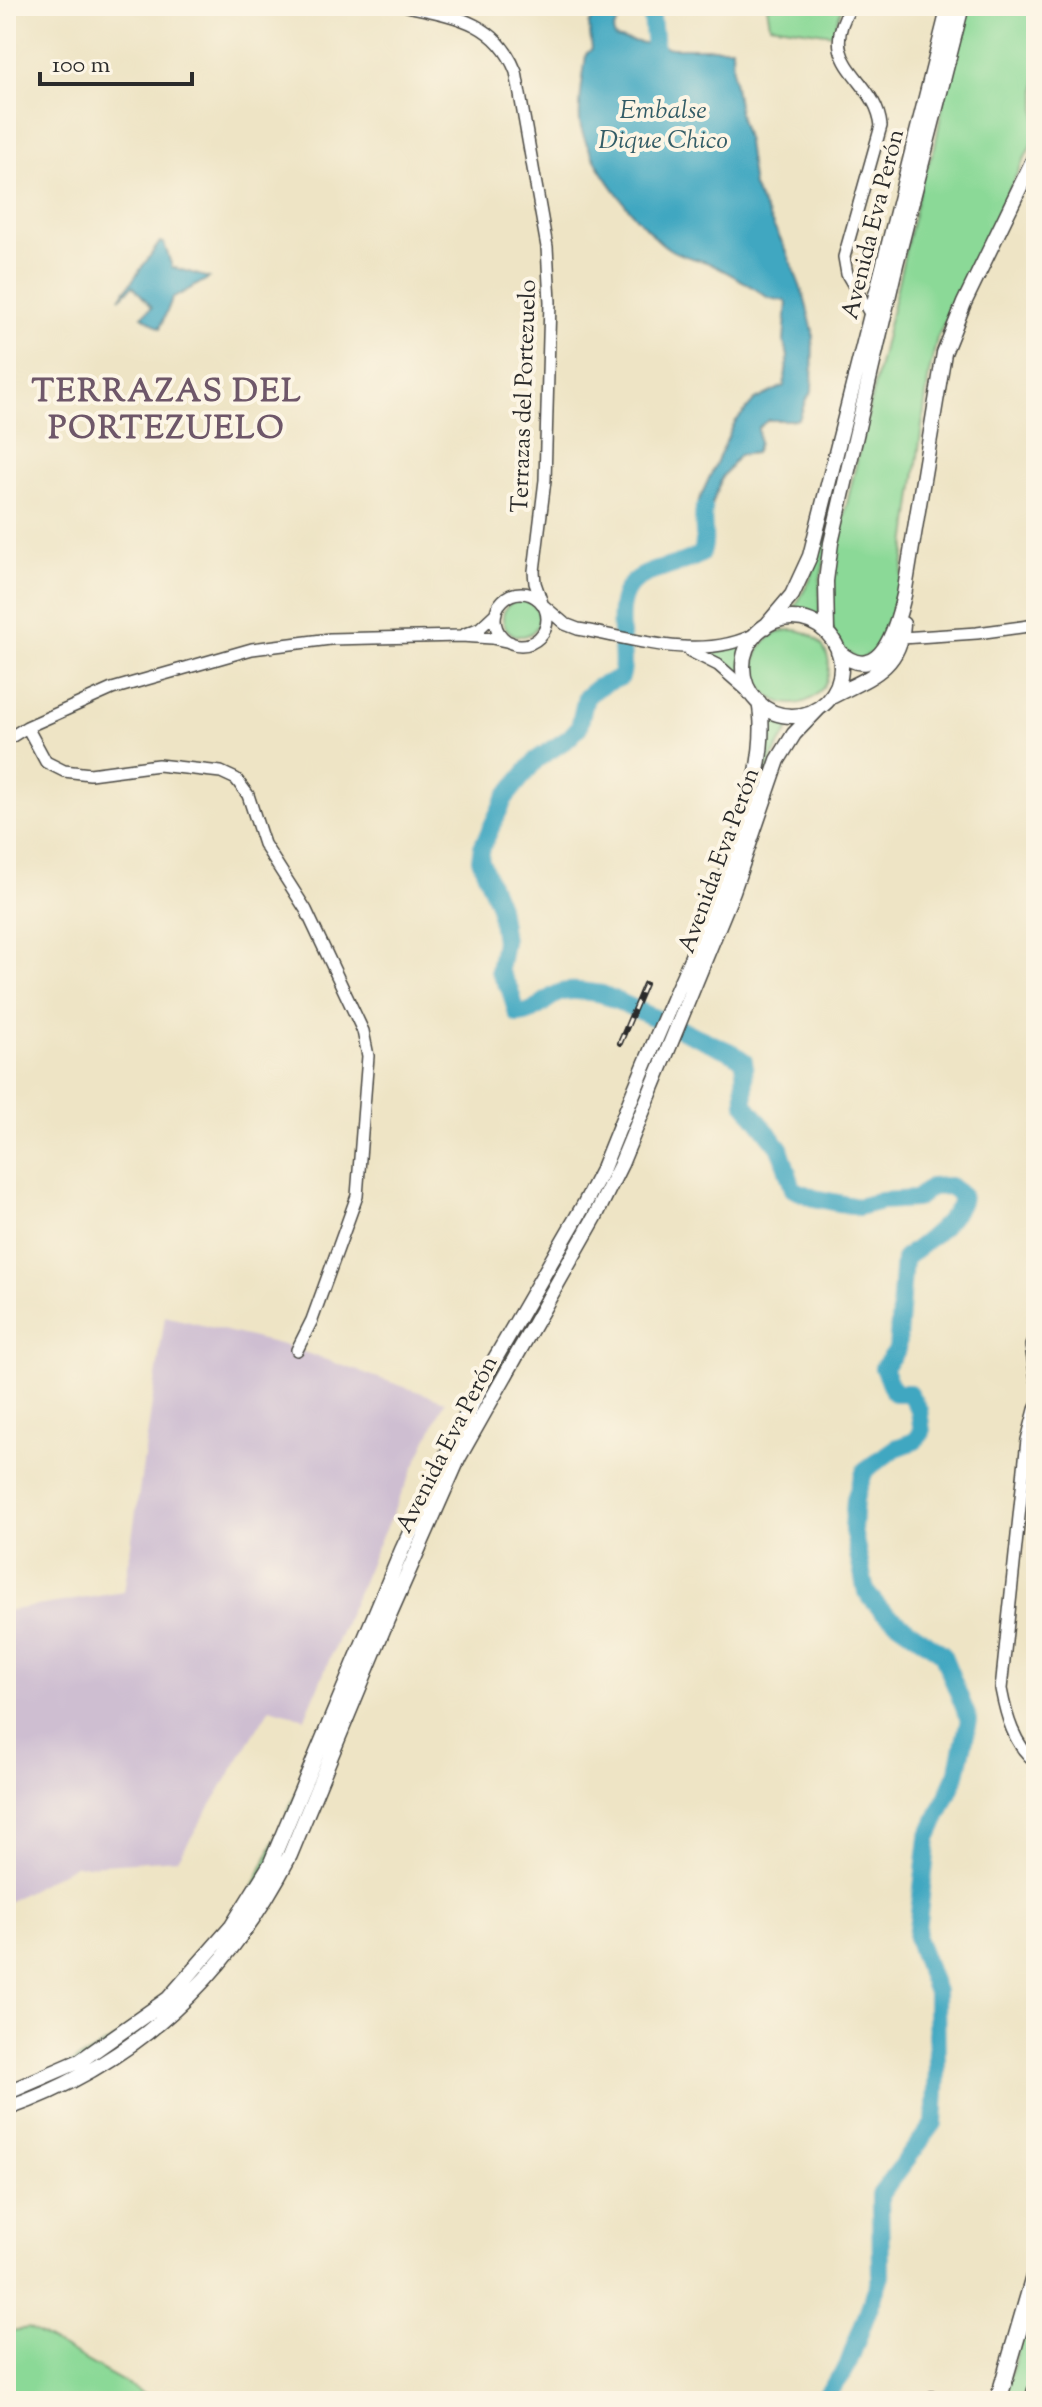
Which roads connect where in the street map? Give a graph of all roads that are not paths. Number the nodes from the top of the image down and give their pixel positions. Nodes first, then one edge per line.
1 (407, 6) edge
2 (851, 6) edge
3 (949, 6) edge
4 (962, 6) edge
5 (1036, 154) edge
6 (872, 317) junction
7 (534, 571) junction
8 (513, 594) junction
9 (904, 595) junction
10 (543, 604) junction
11 (496, 613) junction
12 (1036, 625) edge
13 (578, 629) junction
14 (762, 629) junction
15 (827, 633) junction
16 (461, 636) junction
17 (540, 637) junction
18 (902, 638) junction
19 (510, 642) junction
20 (674, 646) junction
21 (838, 651) junction
22 (755, 698) junction
23 (830, 698) junction
24 (819, 708) junction
25 (27, 727) junction
26 (6, 740) edge
27 (686, 988) junction
28 (654, 1062) junction
29 (1036, 1329) edge
30 (297, 1350) dead end
31 (1036, 1379) edge
32 (1036, 1406) edge
33 (1036, 1762) edge
34 (1036, 2086) edge
35 (6, 2093) edge
36 (1036, 2095) edge
37 (6, 2109) edge
38 (1036, 2270) edge
39 (1036, 2390) edge
40 (998, 2401) edge
41 (1033, 2401) edge

1 - 7 street, Terrazas del Portezuelo
2 - 6 street
3 - 6 main road, Avenida Eva Perón
4 - 15 main road, Avenida Eva Perón
5 - 9 main road
6 - 14 main road, Avenida Eva Perón
7 - 8 street
7 - 10 street, Terrazas del Portezuelo
8 - 10 street
8 - 11 street
9 - 18 main road
9 - 21 main road
10 - 13 street
10 - 17 street, Terrazas del Portezuelo
11 - 16 street
11 - 19 street
12 - 18 street
13 - 17 street
13 - 20 street
14 - 15 main road
14 - 20 street
14 - 22 main road
15 - 21 main road
16 - 19 street
16 - 25 street
17 - 19 street
18 - 23 main road
20 - 22 street
21 - 23 main road
22 - 24 main road
22 - 27 main road, Avenida Eva Perón
23 - 24 main road
24 - 27 main road, Avenida Eva Perón
25 - 26 street
25 - 30 street
27 - 28 main road, Avenida Eva Perón
28 - 35 main road, Avenida Eva Perón
28 - 37 main road, Avenida Eva Perón
29 - 31 street
32 - 33 street
34 - 36 street
38 - 40 highway
39 - 41 highway

